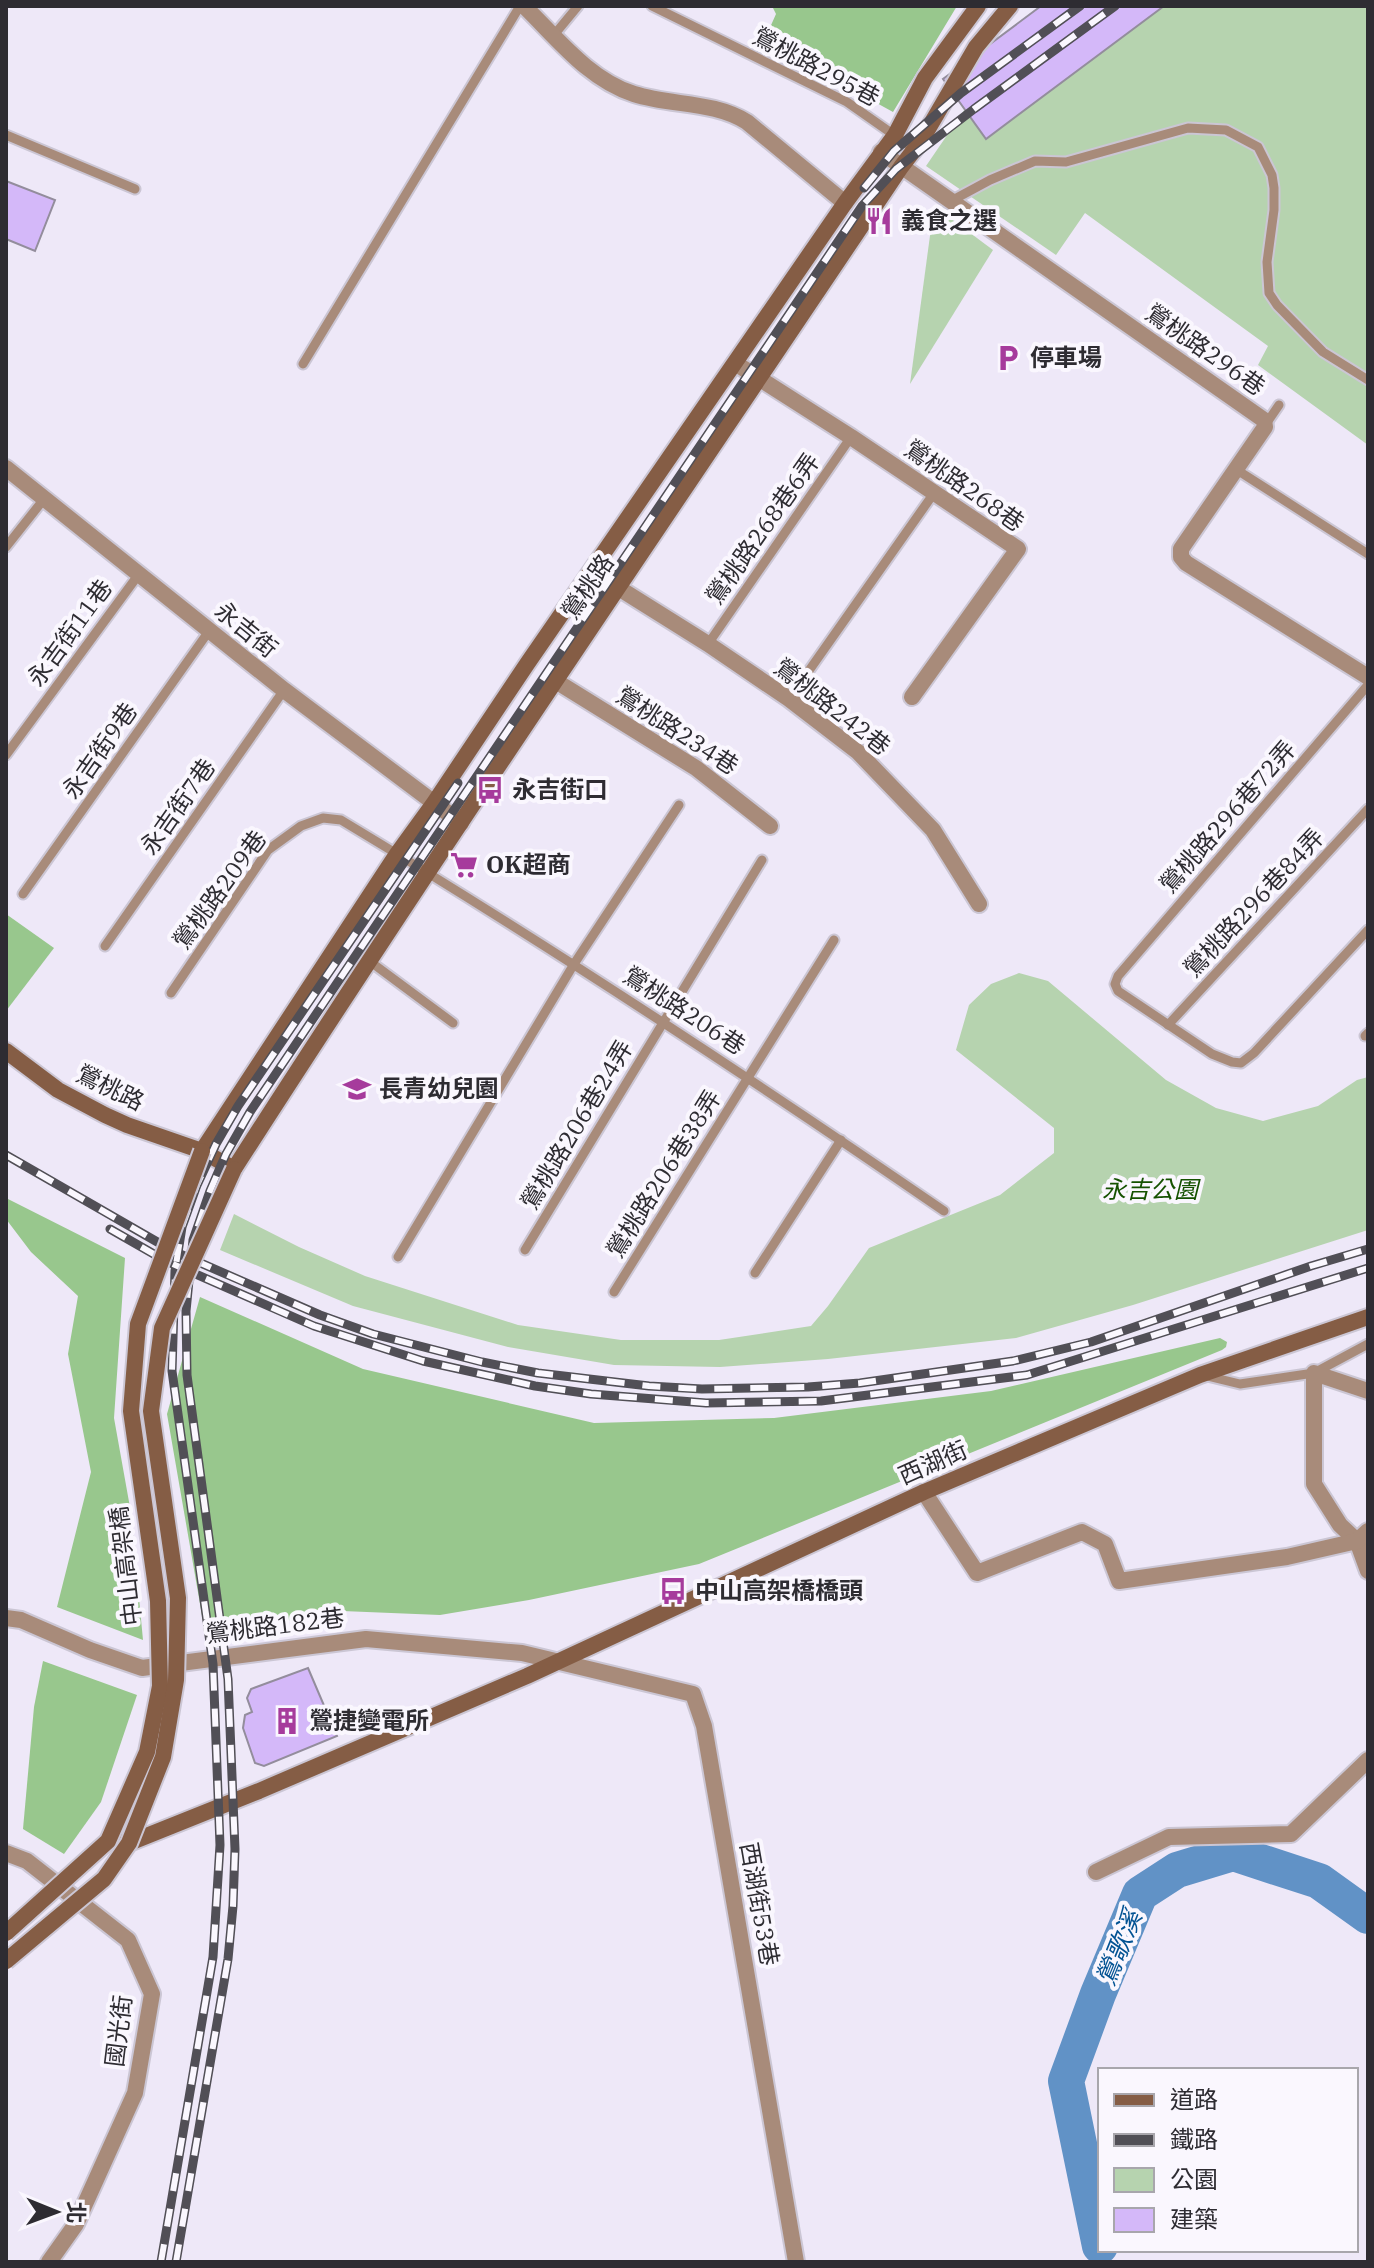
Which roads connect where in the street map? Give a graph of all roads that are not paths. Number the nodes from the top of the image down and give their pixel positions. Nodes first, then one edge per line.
1 (522, 6) edge
2 (578, 6) edge
3 (652, 6) edge
4 (978, 6) edge
5 (1010, 6) edge
6 (554, 35) junction
7 (6, 135) edge
8 (895, 135) junction
9 (914, 149) junction
10 (881, 152) junction
11 (901, 167) junction
12 (135, 189) dead end
13 (951, 201) junction
14 (845, 203) junction
15 (735, 363) junction
16 (303, 364) dead end
17 (759, 378) junction
18 (1368, 380) edge
19 (1279, 405) dead end
20 (1266, 424) junction
21 (851, 437) junction
22 (6, 468) edge
23 (1237, 470) junction
24 (934, 493) junction
25 (44, 499) junction
26 (6, 547) edge
27 (1368, 554) edge
28 (139, 574) junction
29 (617, 587) junction
30 (209, 631) junction
31 (708, 644) junction
32 (1368, 677) edge
33 (554, 680) junction
34 (1368, 685) edge
35 (284, 690) junction
36 (912, 697) dead end
37 (789, 699) junction
38 (6, 755) edge
39 (434, 803) junction
40 (679, 805) dead end
41 (1368, 809) edge
42 (461, 823) junction
43 (770, 826) dead end
44 (397, 854) junction
45 (762, 860) dead end
46 (427, 873) junction
47 (23, 894) dead end
48 (979, 904) dead end
49 (1368, 930) edge
50 (834, 940) dead end
51 (105, 946) dead end
52 (368, 960) junction
53 (574, 964) junction
54 (171, 993) dead end
55 (663, 1021) junction
56 (453, 1023) dead end
57 (1168, 1025) junction
58 (6, 1051) edge
59 (749, 1077) junction
60 (841, 1140) junction
61 (202, 1151) junction
62 (234, 1169) junction
63 (944, 1211) dead end
64 (525, 1250) dead end
65 (398, 1257) dead end
66 (755, 1273) dead end
67 (614, 1292) dead end
68 (1368, 1317) edge
69 (1368, 1344) edge
70 (1314, 1373) junction
71 (1200, 1375) junction
72 (1368, 1391) edge
73 (924, 1492) junction
74 (1362, 1536) edge
75 (1368, 1571) edge
76 (6, 1618) edge
77 (557, 1661) junction
78 (1368, 1760) edge
79 (108, 1841) junction
80 (129, 1843) junction
81 (6, 1853) edge
82 (1096, 1872) dead end
83 (6, 1933) edge
84 (6, 1961) edge
85 (49, 2262) edge
86 (796, 2262) edge

1 - 6 street
1 - 16 lane
2 - 6 lane
3 - 8 lane, 鶯桃路295巷
4 - 8 street, 鶯桃路
5 - 9 street, 鶯桃路
6 - 14 street
7 - 12 lane
8 - 9 lane, 鶯桃路295巷
8 - 10 street, 鶯桃路
9 - 11 street, 鶯桃路
10 - 11 street, 鶯桃路296巷
10 - 14 street, 鶯桃路
11 - 13 street, 鶯桃路296巷
11 - 17 street, 鶯桃路
13 - 18 lane
13 - 20 street, 鶯桃路296巷
14 - 15 street, 鶯桃路
15 - 17 street, 鶯桃路268巷
15 - 39 street, 鶯桃路
17 - 21 street, 鶯桃路268巷
17 - 29 street, 鶯桃路
19 - 20 lane
20 - 23 street, 鶯桃路296巷
21 - 24 street, 鶯桃路268巷
21 - 31 lane, 鶯桃路268巷6弄
22 - 25 street, 永吉街
23 - 27 lane
23 - 32 street, 鶯桃路296巷
24 - 36 street, 鶯桃路268巷
24 - 37 lane
25 - 26 lane
25 - 28 street, 永吉街
28 - 30 street, 永吉街
28 - 38 lane, 永吉街11巷
29 - 31 street, 鶯桃路242巷
29 - 33 street, 鶯桃路
30 - 35 street, 永吉街
30 - 47 lane, 永吉街9巷
31 - 37 street, 鶯桃路242巷
33 - 42 street, 鶯桃路
33 - 43 street, 鶯桃路234巷
34 - 57 lane, 鶯桃路296巷72弄
35 - 39 street, 永吉街
35 - 51 lane, 永吉街7巷
37 - 48 street, 鶯桃路242巷
39 - 42 street, 永吉街
39 - 44 street, 鶯桃路
40 - 53 lane
41 - 57 lane, 鶯桃路296巷84弄
42 - 46 street, 鶯桃路
44 - 46 lane, 鶯桃路206巷
44 - 54 lane, 鶯桃路209巷
44 - 61 street, 鶯桃路
45 - 55 lane, 鶯桃路206巷24弄
46 - 52 street, 鶯桃路
46 - 53 lane, 鶯桃路206巷
49 - 57 lane
50 - 59 lane, 鶯桃路206巷38弄
52 - 56 lane
52 - 62 street, 鶯桃路
53 - 55 lane, 鶯桃路206巷
53 - 65 lane
55 - 59 lane, 鶯桃路206巷
55 - 64 lane, 鶯桃路206巷24弄
58 - 61 street, 鶯桃路
59 - 60 lane, 鶯桃路206巷
59 - 67 lane, 鶯桃路206巷38弄
60 - 63 lane, 鶯桃路206巷
60 - 66 lane
61 - 62 street, 鶯桃路
61 - 79 street, 中山高架橋, bridge
62 - 80 street, 中山高架橋, bridge
68 - 71 street, 西湖街
69 - 70 lane
70 - 71 lane
70 - 72 street
70 - 74 street
71 - 73 street, 西湖街
73 - 74 street
73 - 77 street, 西湖街
74 - 75 street
76 - 77 street, 鶯桃路182巷
77 - 80 street, 西湖街
77 - 86 street, 西湖街53巷
78 - 82 street
79 - 80 street, bridge
79 - 83 street, 中山高架橋, bridge
80 - 84 street, 中山高架橋, bridge
81 - 85 street, 國光街

